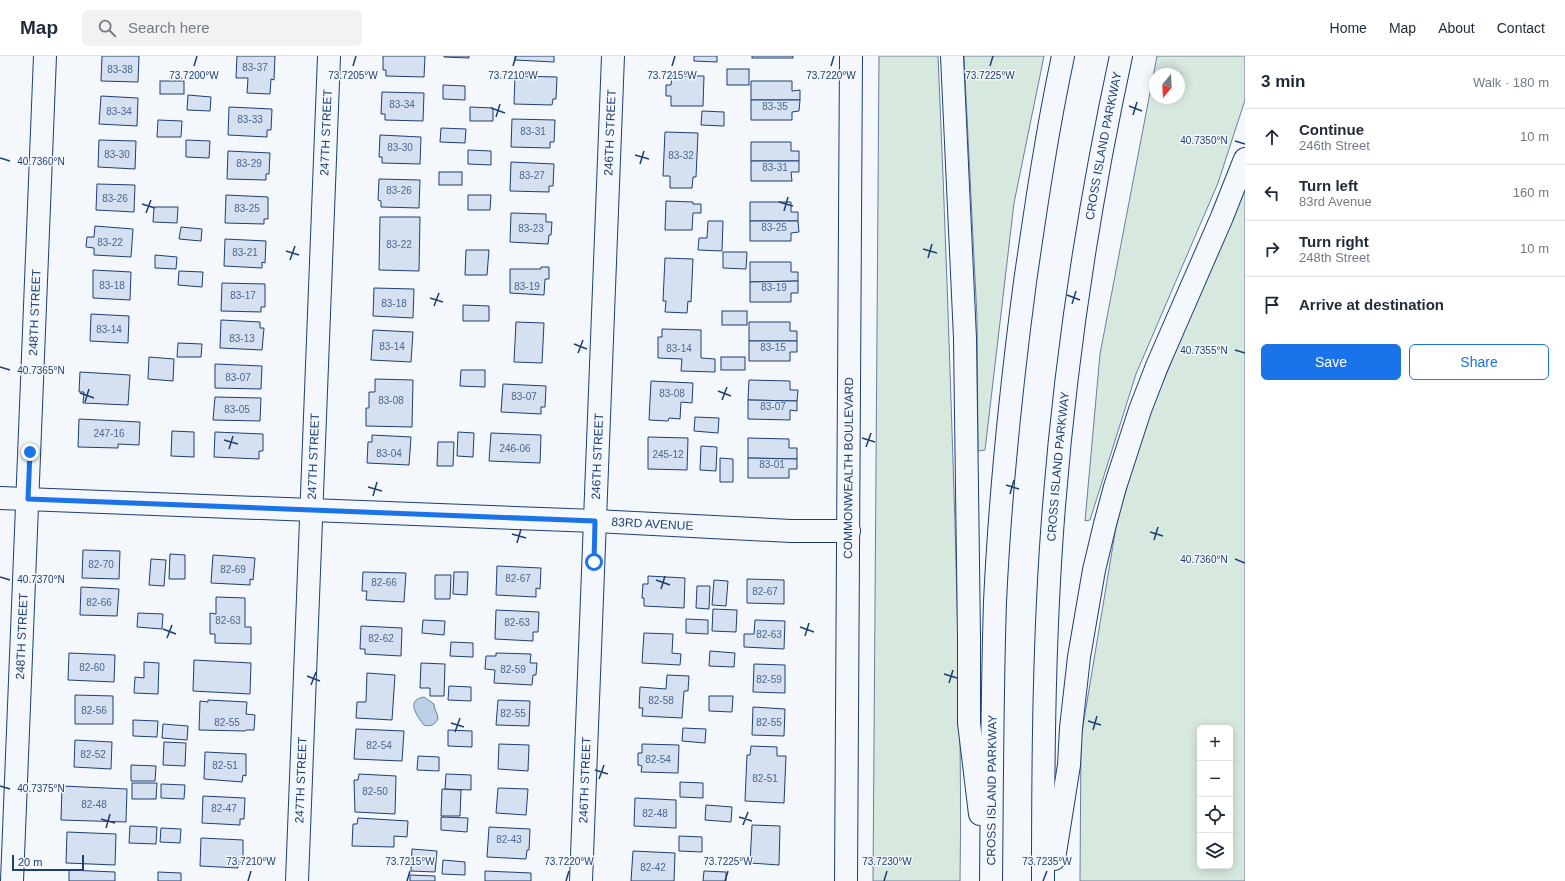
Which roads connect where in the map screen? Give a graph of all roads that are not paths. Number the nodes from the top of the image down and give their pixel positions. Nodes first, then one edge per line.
1 (45, 56) edge
2 (329, 56) edge
3 (613, 56) edge
4 (851, 56) edge
5 (952, 56) edge
6 (1063, 56) edge
7 (1121, 56) edge
8 (1245, 159) edge
9 (0, 498) edge
10 (28, 499) junction
11 (311, 510) junction
12 (595, 521) junction
13 (849, 531) junction
14 (12, 881) edge
15 (297, 881) edge
16 (581, 881) edge
17 (846, 881) edge
18 (990, 881) edge
19 (1043, 881) edge
20 (1050, 881) edge

1 - 10 main road, 248TH STREET
2 - 11 main road, 247TH STREET
3 - 12 main road, 246TH STREET
4 - 13 main road, COMMONWEALTH BOULEVARD
5 - 18 main road
6 - 18 main road, CROSS ISLAND PARKWAY
7 - 19 main road, CROSS ISLAND PARKWAY
8 - 20 main road
9 - 10 main road, 83RD AVENUE
10 - 11 main road, 83RD AVENUE
10 - 14 main road, 248TH STREET
11 - 12 main road, 83RD AVENUE
11 - 15 main road, 247TH STREET
12 - 13 main road, 83RD AVENUE
12 - 16 main road, 246TH STREET
13 - 17 main road, COMMONWEALTH BOULEVARD

